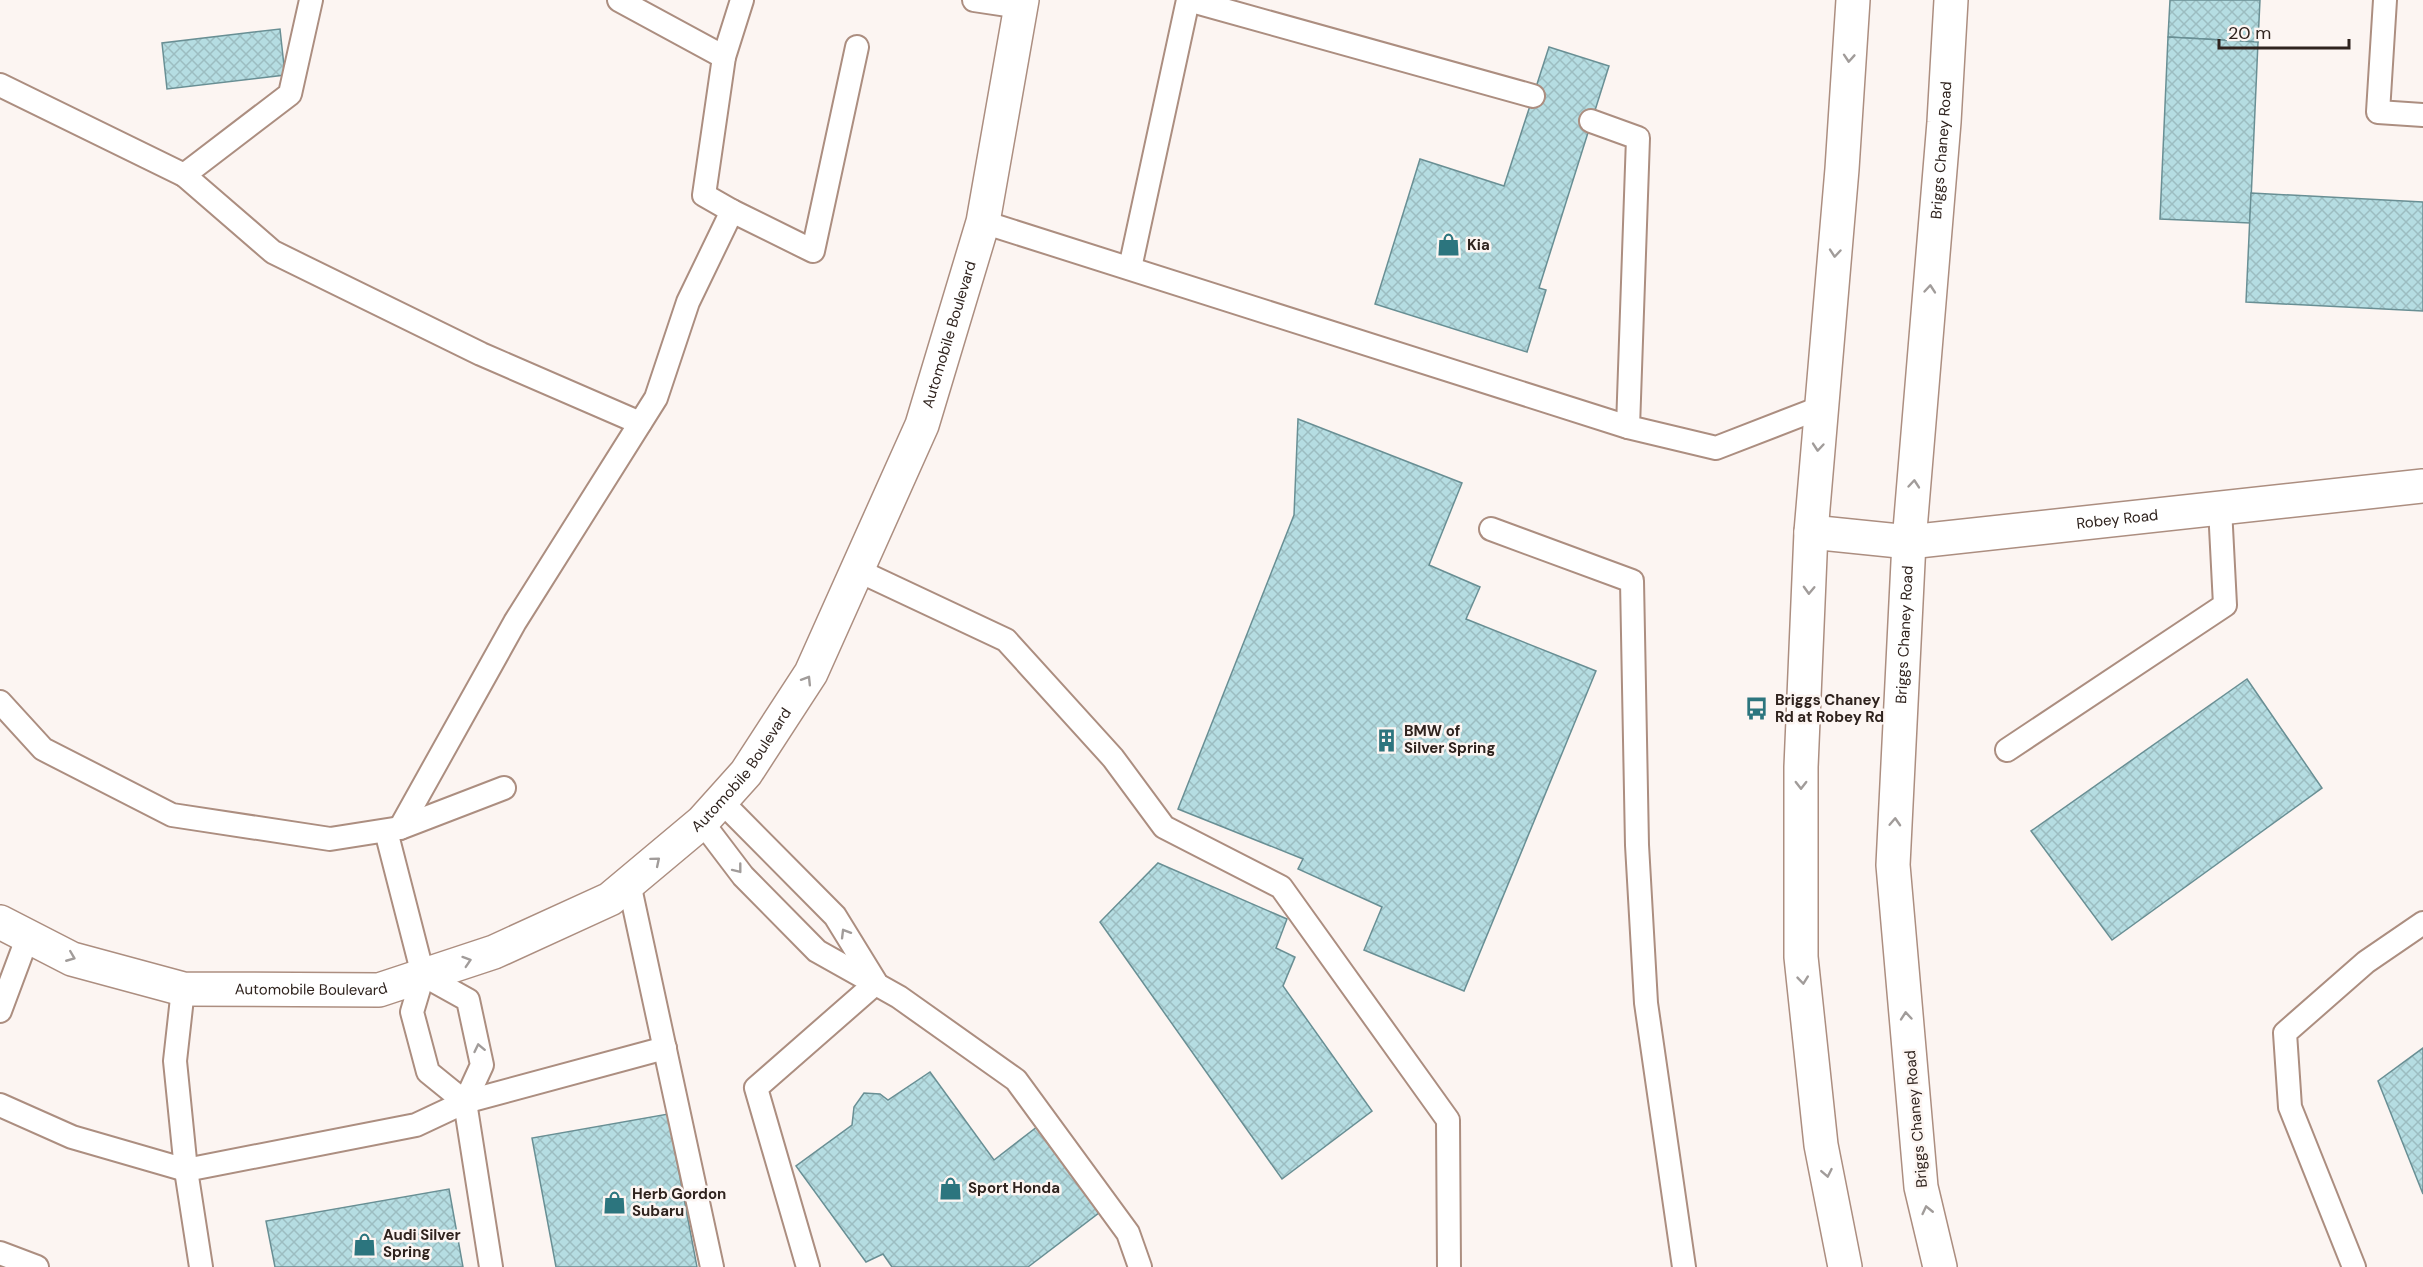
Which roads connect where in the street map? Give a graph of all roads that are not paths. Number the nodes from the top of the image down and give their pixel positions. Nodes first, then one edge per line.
1 (310, 0) edge
2 (619, 0) edge
3 (742, 0) edge
4 (974, 0) edge
5 (1188, 0) edge
6 (1853, 0) edge
7 (1951, 0) edge
8 (2385, 0) edge
9 (1021, 3) edge
10 (857, 47) dead end
11 (724, 57) junction
12 (0, 85) edge
13 (1533, 96) dead end
14 (2423, 115) edge
15 (1591, 121) dead end
16 (184, 175) junction
17 (732, 211) junction
18 (983, 222) junction
19 (1130, 268) junction
20 (1821, 407) junction
21 (640, 423) junction
22 (1628, 427) junction
23 (2423, 486) edge
24 (2220, 508) junction
25 (1491, 529) dead end
26 (1811, 532) junction
27 (1909, 542) junction
28 (857, 570) junction
29 (0, 702) edge
30 (2007, 750) dead end
31 (504, 788) dead end
32 (711, 811) junction
33 (393, 829) junction
34 (630, 883) junction
35 (2423, 923) edge
36 (14, 929) edge
37 (423, 975) junction
38 (876, 983) junction
39 (183, 989) junction
40 (0, 1011) edge
41 (665, 1048) junction
42 (465, 1102) junction
43 (0, 1105) edge
44 (186, 1170) junction
45 (0, 1253) edge
46 (37, 1267) edge
47 (201, 1267) edge
48 (491, 1267) edge
49 (712, 1267) edge
50 (808, 1267) edge
51 (1140, 1267) edge
52 (1449, 1267) edge
53 (1684, 1267) edge
54 (1845, 1267) edge
55 (1940, 1267) edge
56 (2354, 1267) edge

1 - 16 lane
2 - 11 lane
3 - 11 lane
4 - 9 lane
5 - 13 lane
5 - 19 lane
6 -> 20 main road
27 -> 7 main road, Briggs Chaney Road
8 - 14 lane
9 - 18 main road, Automobile Boulevard
10 - 17 lane
11 - 17 lane
12 - 16 lane
15 - 22 lane
16 - 21 lane
17 - 21 lane
18 - 19 lane
18 - 28 main road, Automobile Boulevard
19 - 22 lane
20 - 22 lane
20 -> 26 main road
21 - 33 lane
23 - 24 main road, Robey Road
24 - 27 main road, Robey Road
24 - 30 lane
25 - 53 lane
26 - 27 main road, Robey Road
26 -> 54 main road
55 -> 27 main road, Briggs Chaney Road
32 -> 28 main road, Automobile Boulevard
28 - 52 lane
29 - 33 lane
31 - 33 lane
34 -> 32 main road, Automobile Boulevard
38 -> 32 lane
32 -> 38 lane
33 - 37 lane
37 -> 34 main road, Automobile Boulevard
34 - 41 lane
35 - 56 lane
36 -> 39 main road, Automobile Boulevard
36 - 40 lane
37 - 39 main road, Automobile Boulevard
37 - 42 lane
42 -> 37 lane
38 - 50 lane
38 - 51 lane
39 - 44 lane
41 - 42 lane
41 - 49 lane
42 - 44 lane
42 - 48 lane
43 - 44 lane
44 - 47 lane
45 - 46 lane

